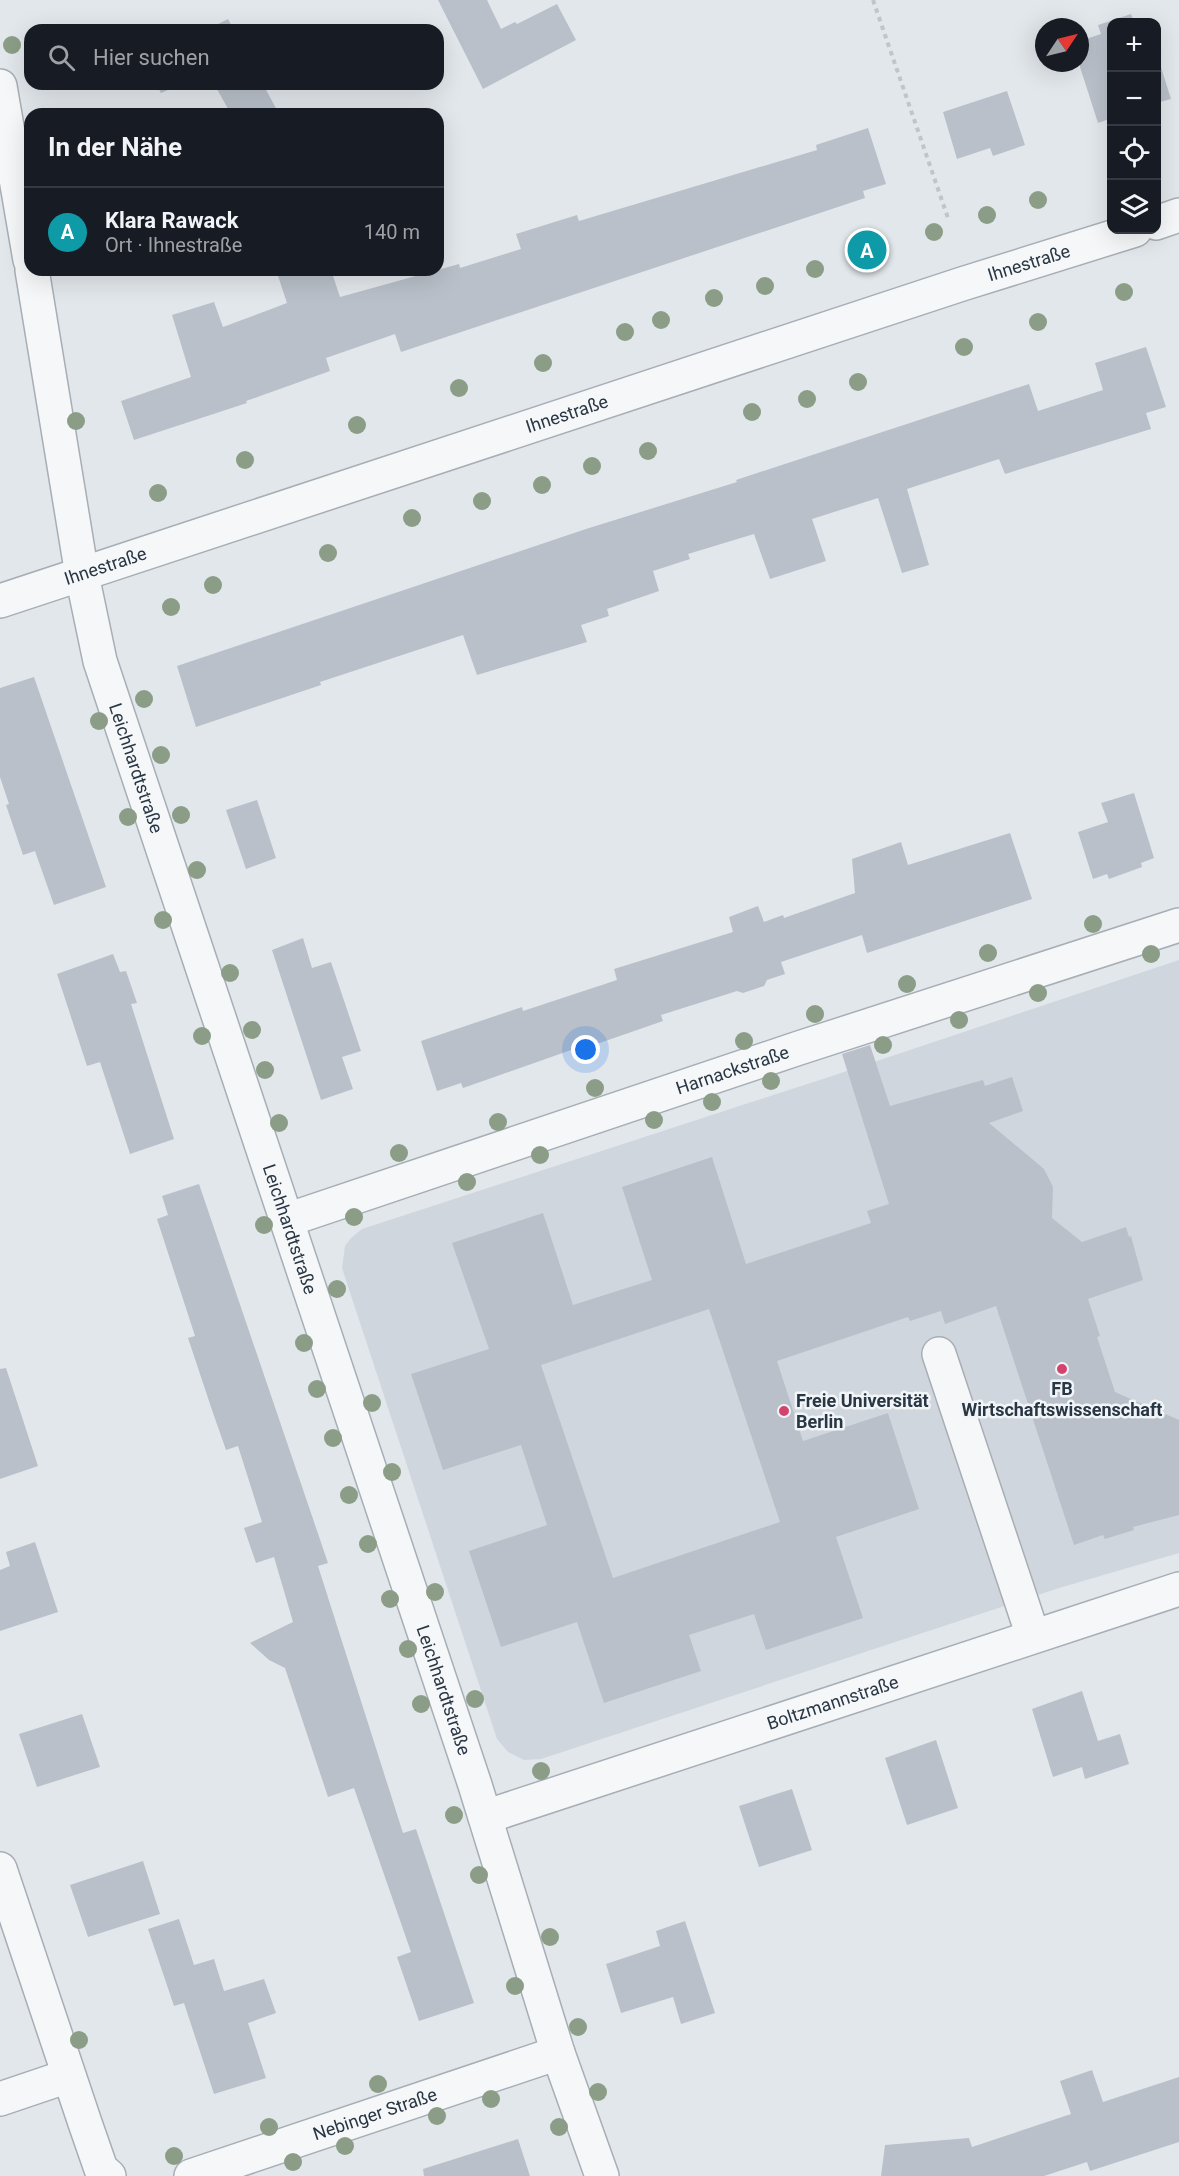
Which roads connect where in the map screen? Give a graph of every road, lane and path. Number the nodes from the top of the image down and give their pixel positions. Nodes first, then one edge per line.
1 (873, 0) edge
2 (0, 86) edge
3 (1179, 215) edge
4 (950, 221) dead end
5 (1161, 221) edge
6 (24, 225) edge
7 (1122, 234) edge
8 (33, 276) edge
9 (82, 575) junction
10 (0, 601) edge
11 (1179, 925) edge
12 (287, 1220) junction
13 (939, 1354) dead end
14 (1179, 1589) edge
15 (1033, 1636) junction
16 (485, 1817) junction
17 (0, 1869) edge
18 (558, 2053) junction
19 (68, 2076) junction
20 (0, 2098) edge
21 (109, 2176) edge
22 (191, 2176) edge
23 (602, 2176) edge

1 - 4 path
2 - 6 street
3 - 5 street
7 - 9 street, Ihnestraße
8 - 9 street, Leichhardtstraße
9 - 10 street, Ihnestraße
9 - 12 street, Leichhardtstraße
11 - 12 street, Harnackstraße
12 - 16 street, Leichhardtstraße
13 - 15 street
14 - 15 street, Boltzmannstraße
15 - 16 street, Boltzmannstraße
16 - 18 street, Leichhardtstraße
17 - 19 street
18 - 22 street, Nebinger Straße
18 - 23 street, Leichhardtstraße
19 - 20 street
19 - 21 street

